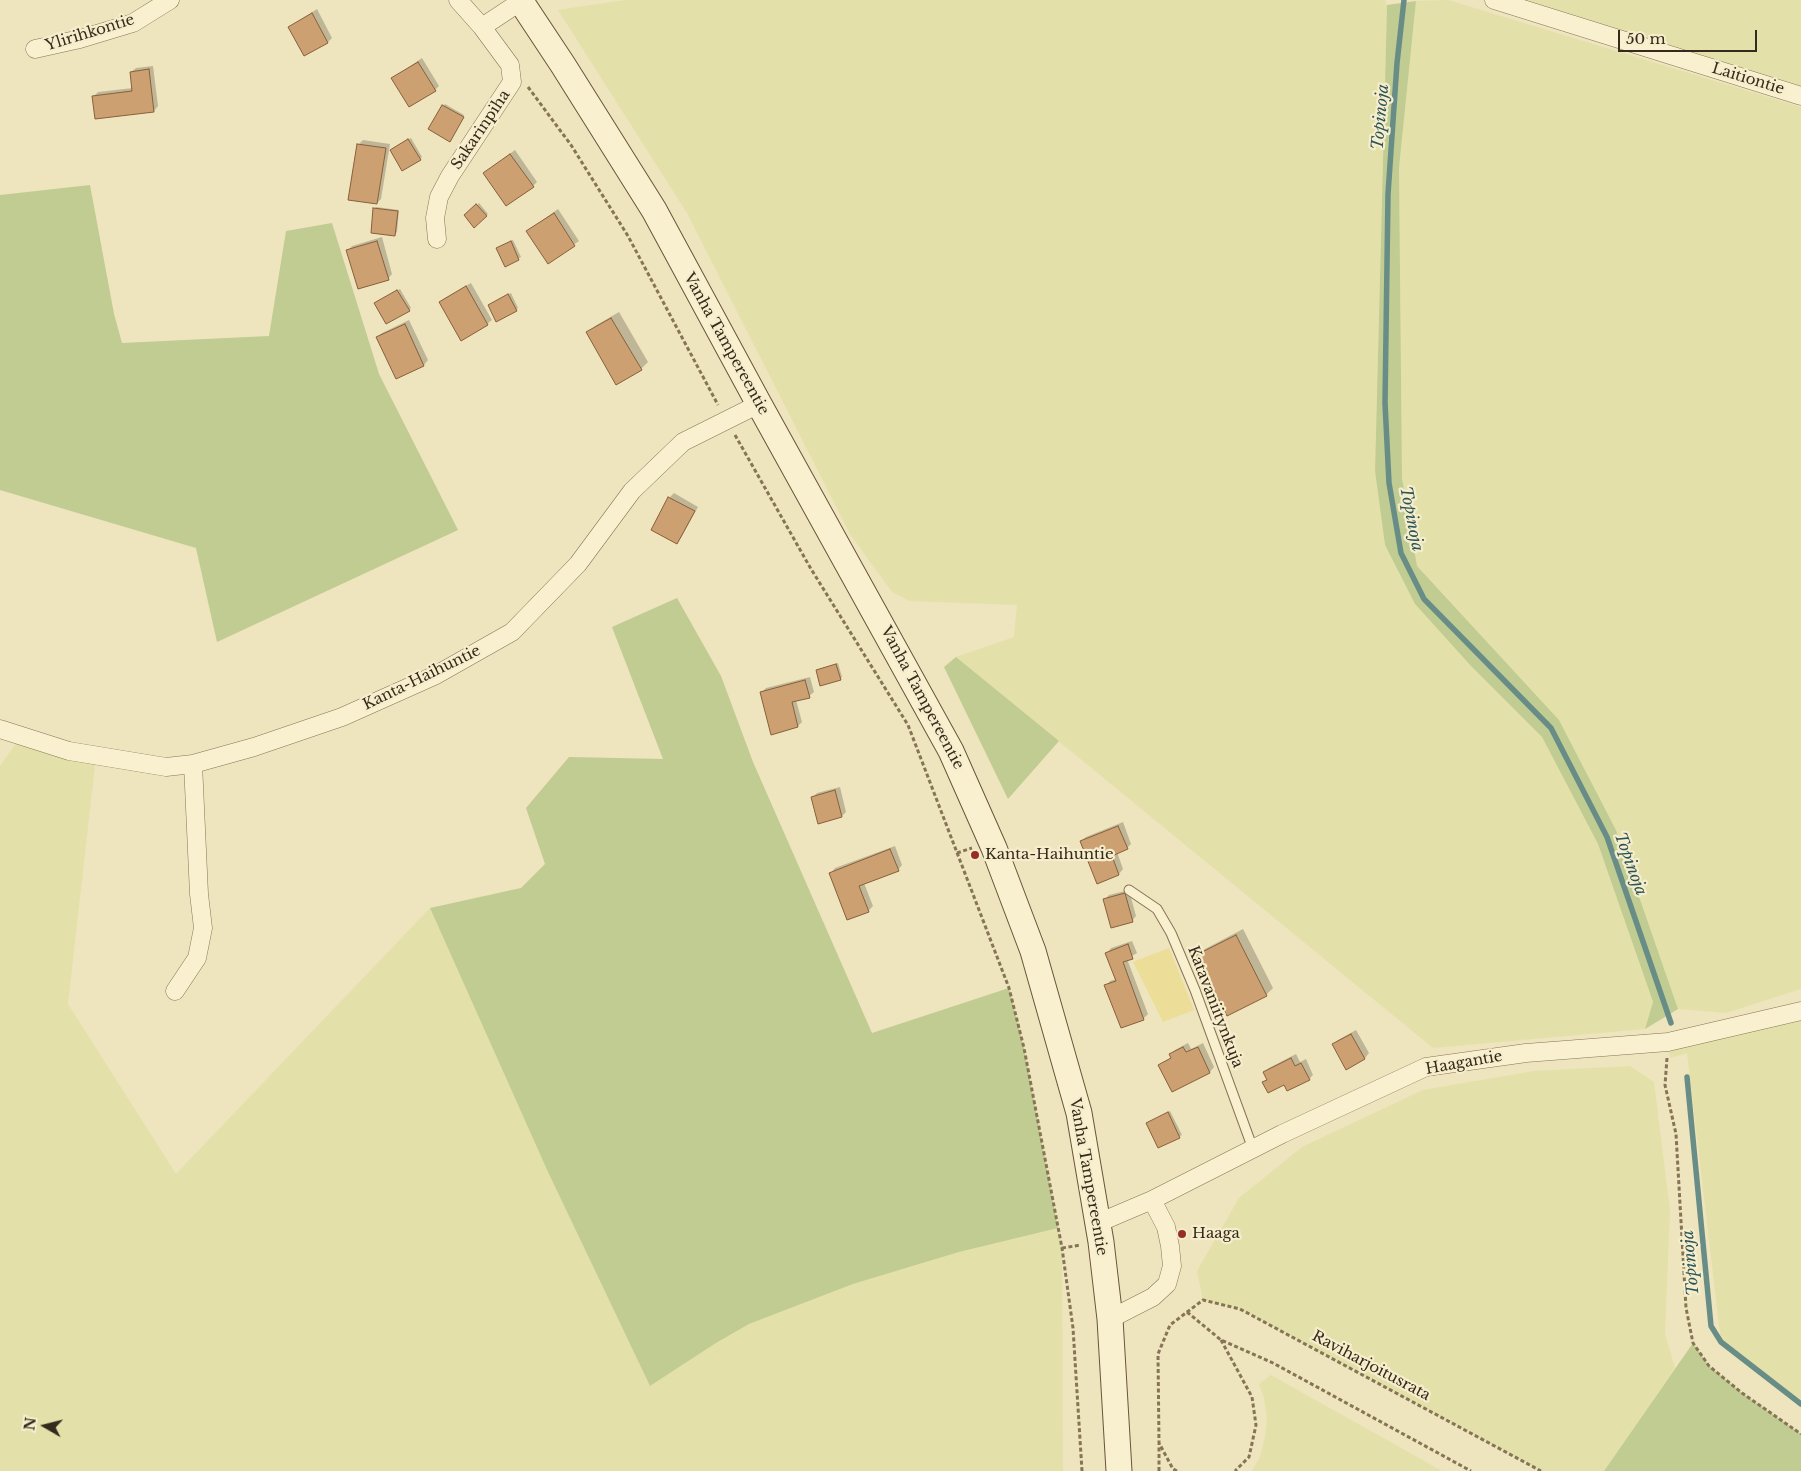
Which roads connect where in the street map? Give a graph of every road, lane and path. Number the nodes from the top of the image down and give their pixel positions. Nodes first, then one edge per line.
1 (170, 0) edge
2 (458, 0) edge
3 (521, 0) edge
4 (1494, 0) edge
5 (482, 27) junction
6 (35, 49) dead end
7 (510, 64) junction
8 (1801, 96) edge
9 (437, 238) dead end
10 (759, 404) junction
11 (726, 420) junction
12 (0, 729) edge
13 (193, 764) junction
14 (957, 853) junction
15 (975, 855) dead end
16 (1129, 890) dead end
17 (175, 991) dead end
18 (1801, 1011) edge
19 (1668, 1042) junction
20 (1253, 1149) junction
21 (1152, 1200) junction
22 (1098, 1223) junction
23 (1187, 1312) junction
24 (1110, 1319) junction
25 (1221, 1340) junction
26 (1801, 1434) edge
27 (1159, 1443) junction
28 (1082, 1471) edge
29 (1119, 1471) edge
30 (1159, 1471) edge
31 (1177, 1471) edge
32 (1235, 1471) edge
33 (1471, 1471) edge
34 (1541, 1471) edge

1 - 6 street, Ylirihkontie
2 - 5 street
3 - 5 street
3 - 10 main road, Vanha Tampereentie
4 - 8 street, Laitiontie
5 - 7 street
7 - 9 street, Sakarinpiha
7 - 11 path
10 - 11 street, Kanta-Haihuntie
10 - 22 main road, Vanha Tampereentie
11 - 13 street, Kanta-Haihuntie
11 - 14 path
12 - 13 street, Kanta-Haihuntie
13 - 17 street
14 - 15 path
14 - 28 path
16 - 20 lane, Katavaniitynkuja
18 - 19 street, Haagantie
19 - 20 street, Haagantie
19 - 26 path
20 - 21 street, Haagantie
21 - 22 street, Haagantie
21 - 24 street
22 - 24 main road, Vanha Tampereentie
23 - 25 path
23 - 27 path, Raviharjoitusrata
23 - 34 path, Raviharjoitusrata
24 - 29 main road, Vanha Tampereentie
25 - 32 path
25 - 33 path
27 - 30 path
27 - 31 path, Raviharjoitusrata

